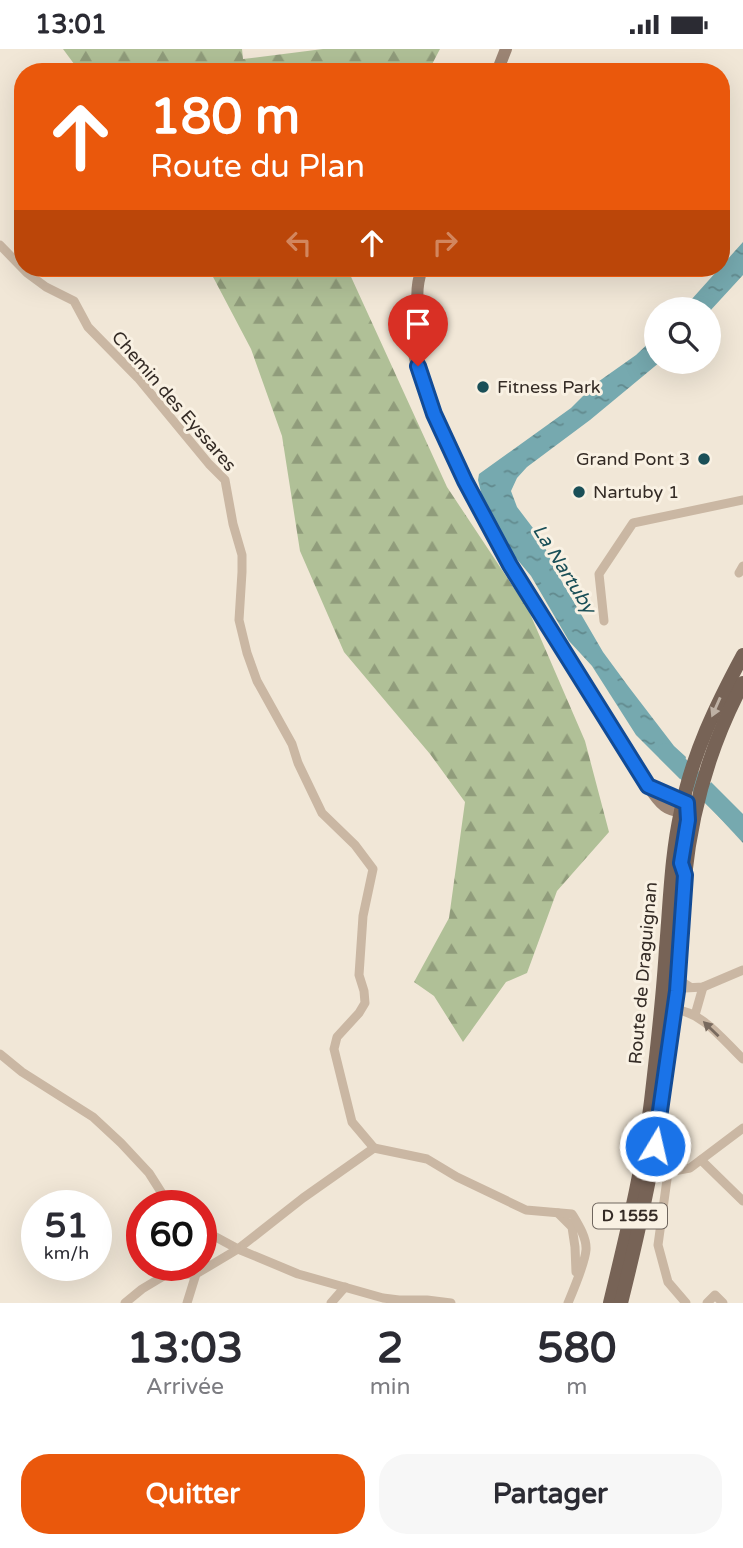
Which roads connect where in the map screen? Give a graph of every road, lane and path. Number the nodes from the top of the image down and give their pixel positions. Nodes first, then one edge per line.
1 (0, 245) edge
2 (14, 260) edge
3 (32, 277) edge
4 (419, 277) edge
5 (743, 500) edge
6 (604, 621) dead end
7 (743, 655) edge
8 (743, 683) edge
9 (689, 805) junction
10 (669, 916) junction
11 (743, 970) edge
12 (681, 986) junction
13 (703, 987) junction
14 (674, 1009) junction
15 (695, 1015) junction
16 (660, 1017) junction
17 (0, 1054) edge
18 (743, 1059) edge
19 (743, 1128) edge
20 (374, 1148) junction
21 (701, 1160) junction
22 (160, 1190) edge
23 (743, 1201) edge
24 (217, 1238) edge
25 (238, 1249) junction
26 (217, 1262) edge
27 (155, 1281) edge
28 (194, 1281) edge
29 (345, 1287) junction
30 (190, 1301) edge
31 (125, 1303) edge
32 (331, 1303) edge
33 (451, 1303) edge
34 (568, 1303) edge
35 (610, 1303) edge
36 (621, 1303) edge
37 (686, 1303) edge
38 (707, 1303) edge
39 (723, 1303) edge

1 - 2 street, Chemin des Eyssares
3 - 20 street, Chemin des Eyssares
4 - 9 street
5 - 6 street
7 -> 9 main road, Route de Draguignan / D 1555
8 - 9 main road, Route de Draguignan / D 1555
9 - 10 main road, Route de Draguignan / D 1555
9 - 12 main road, Route de Draguignan / D 1555
10 - 12 street
10 - 16 main road, Route de Draguignan / D 1555
11 - 13 street
12 - 13 street
12 - 14 main road, Route de Draguignan / D 1555
13 - 15 street
14 - 15 street
14 - 16 street
14 - 36 main road, Route de Draguignan / D 1555
18 -> 15 street
16 - 35 main road, Route de Draguignan / D 1555
17 - 22 street
19 - 21 street
20 - 25 street
20 - 34 street
21 - 23 street
21 - 37 street
24 - 25 street
25 - 26 street
25 - 29 street
27 - 31 street
28 - 30 street
29 - 32 street
29 - 33 street
38 - 39 street

